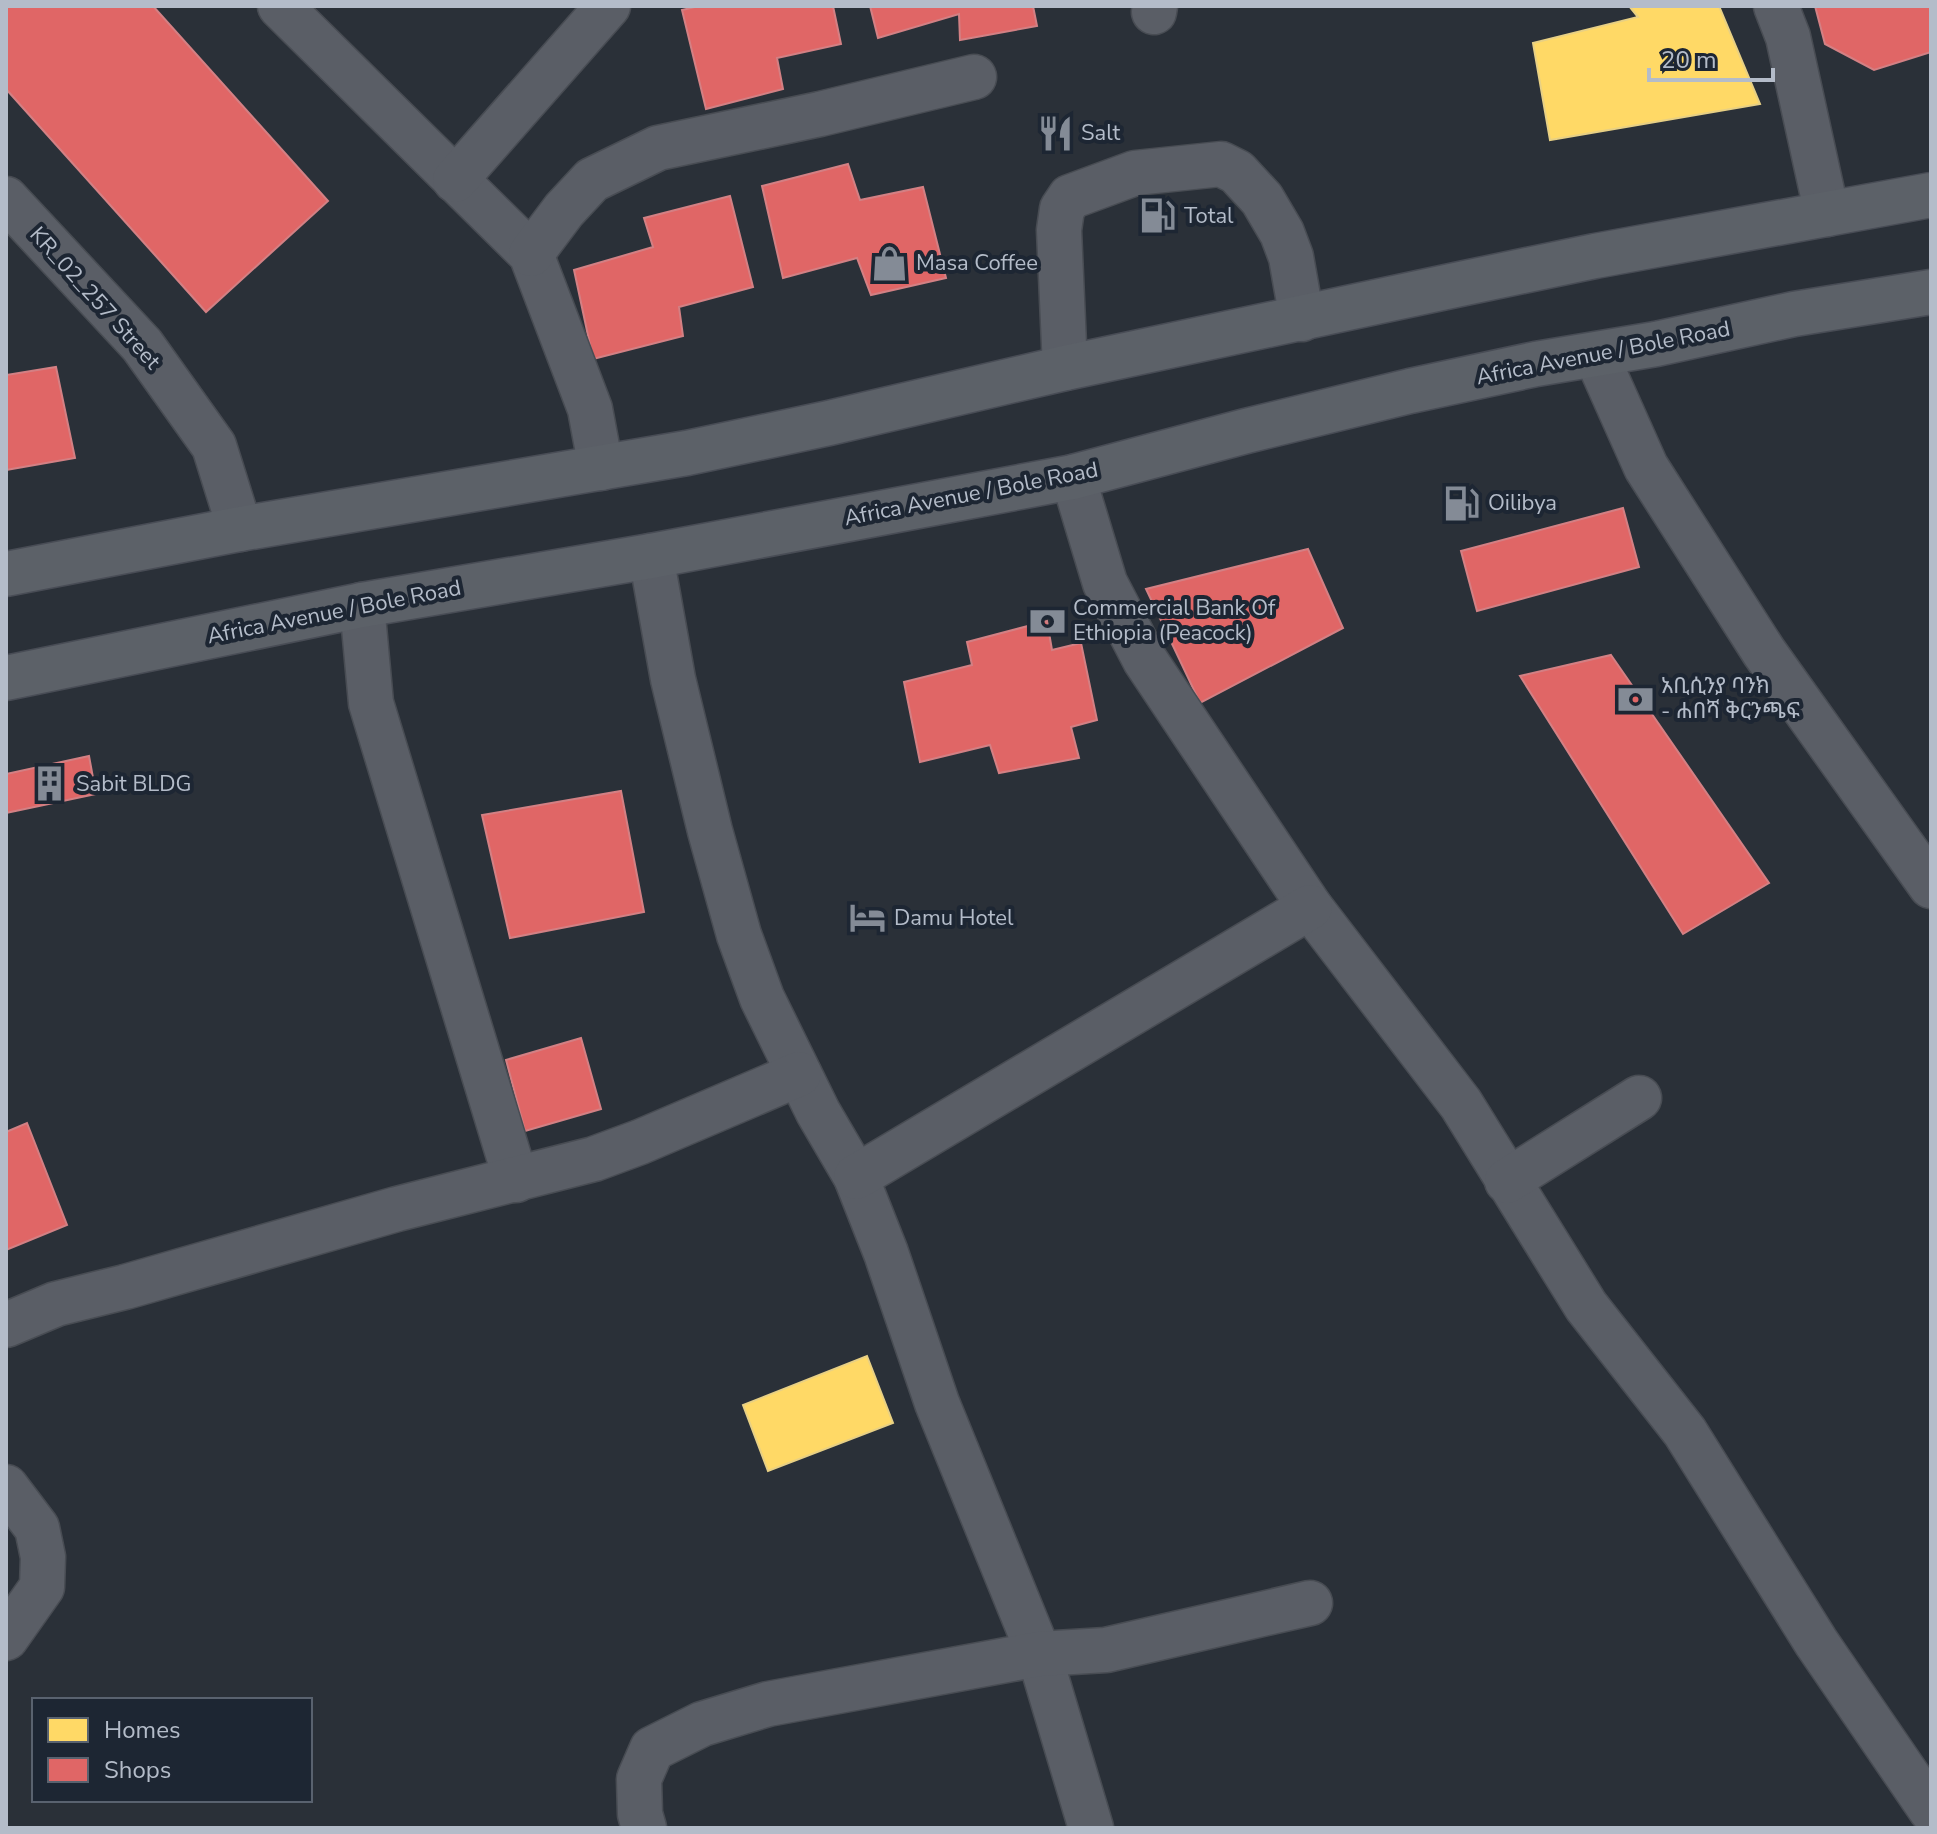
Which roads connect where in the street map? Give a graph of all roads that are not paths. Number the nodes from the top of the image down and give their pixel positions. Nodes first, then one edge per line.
1 (280, 6) edge
2 (608, 6) edge
3 (1776, 6) edge
4 (974, 77) dead end
5 (455, 180) junction
6 (1931, 195) edge
7 (6, 199) edge
8 (1827, 214) junction
9 (531, 254) junction
10 (1931, 292) edge
11 (1302, 319) junction
12 (1596, 355) junction
13 (1065, 368) junction
14 (601, 468) junction
15 (1073, 477) junction
16 (240, 529) junction
17 (651, 556) junction
18 (6, 574) edge
19 (362, 605) junction
20 (6, 678) edge
21 (1931, 886) edge
22 (1310, 907) junction
23 (799, 1074) junction
24 (1639, 1098) dead end
25 (856, 1177) junction
26 (516, 1180) junction
27 (1507, 1181) junction
28 (6, 1325) edge
29 (6, 1487) edge
30 (1310, 1603) dead end
31 (6, 1638) edge
32 (1039, 1654) junction
33 (1931, 1810) edge
34 (644, 1828) edge
35 (1091, 1828) edge

1 - 5 street
2 - 5 street
3 - 8 street
4 - 9 street
5 - 9 street
6 - 8 main road
7 - 16 street, KR_02_257 Street
8 - 11 main road
9 - 14 street
10 - 12 main road, Africa Avenue / Bole Road
11 - 13 main road
11 - 13 street
12 - 15 main road, Africa Avenue / Bole Road
12 - 21 street
13 - 14 main road
14 - 16 main road
15 - 17 main road, Africa Avenue / Bole Road
15 - 22 street
16 - 18 main road
17 - 19 main road, Africa Avenue / Bole Road
17 - 23 street
19 - 20 main road, Africa Avenue / Bole Road
19 - 26 street
22 - 25 street
22 - 27 street
23 - 25 street
23 - 26 street
24 - 27 street
25 - 32 street
26 - 28 street
27 - 33 street
29 - 31 street
30 - 32 street
32 - 34 street
32 - 35 street

